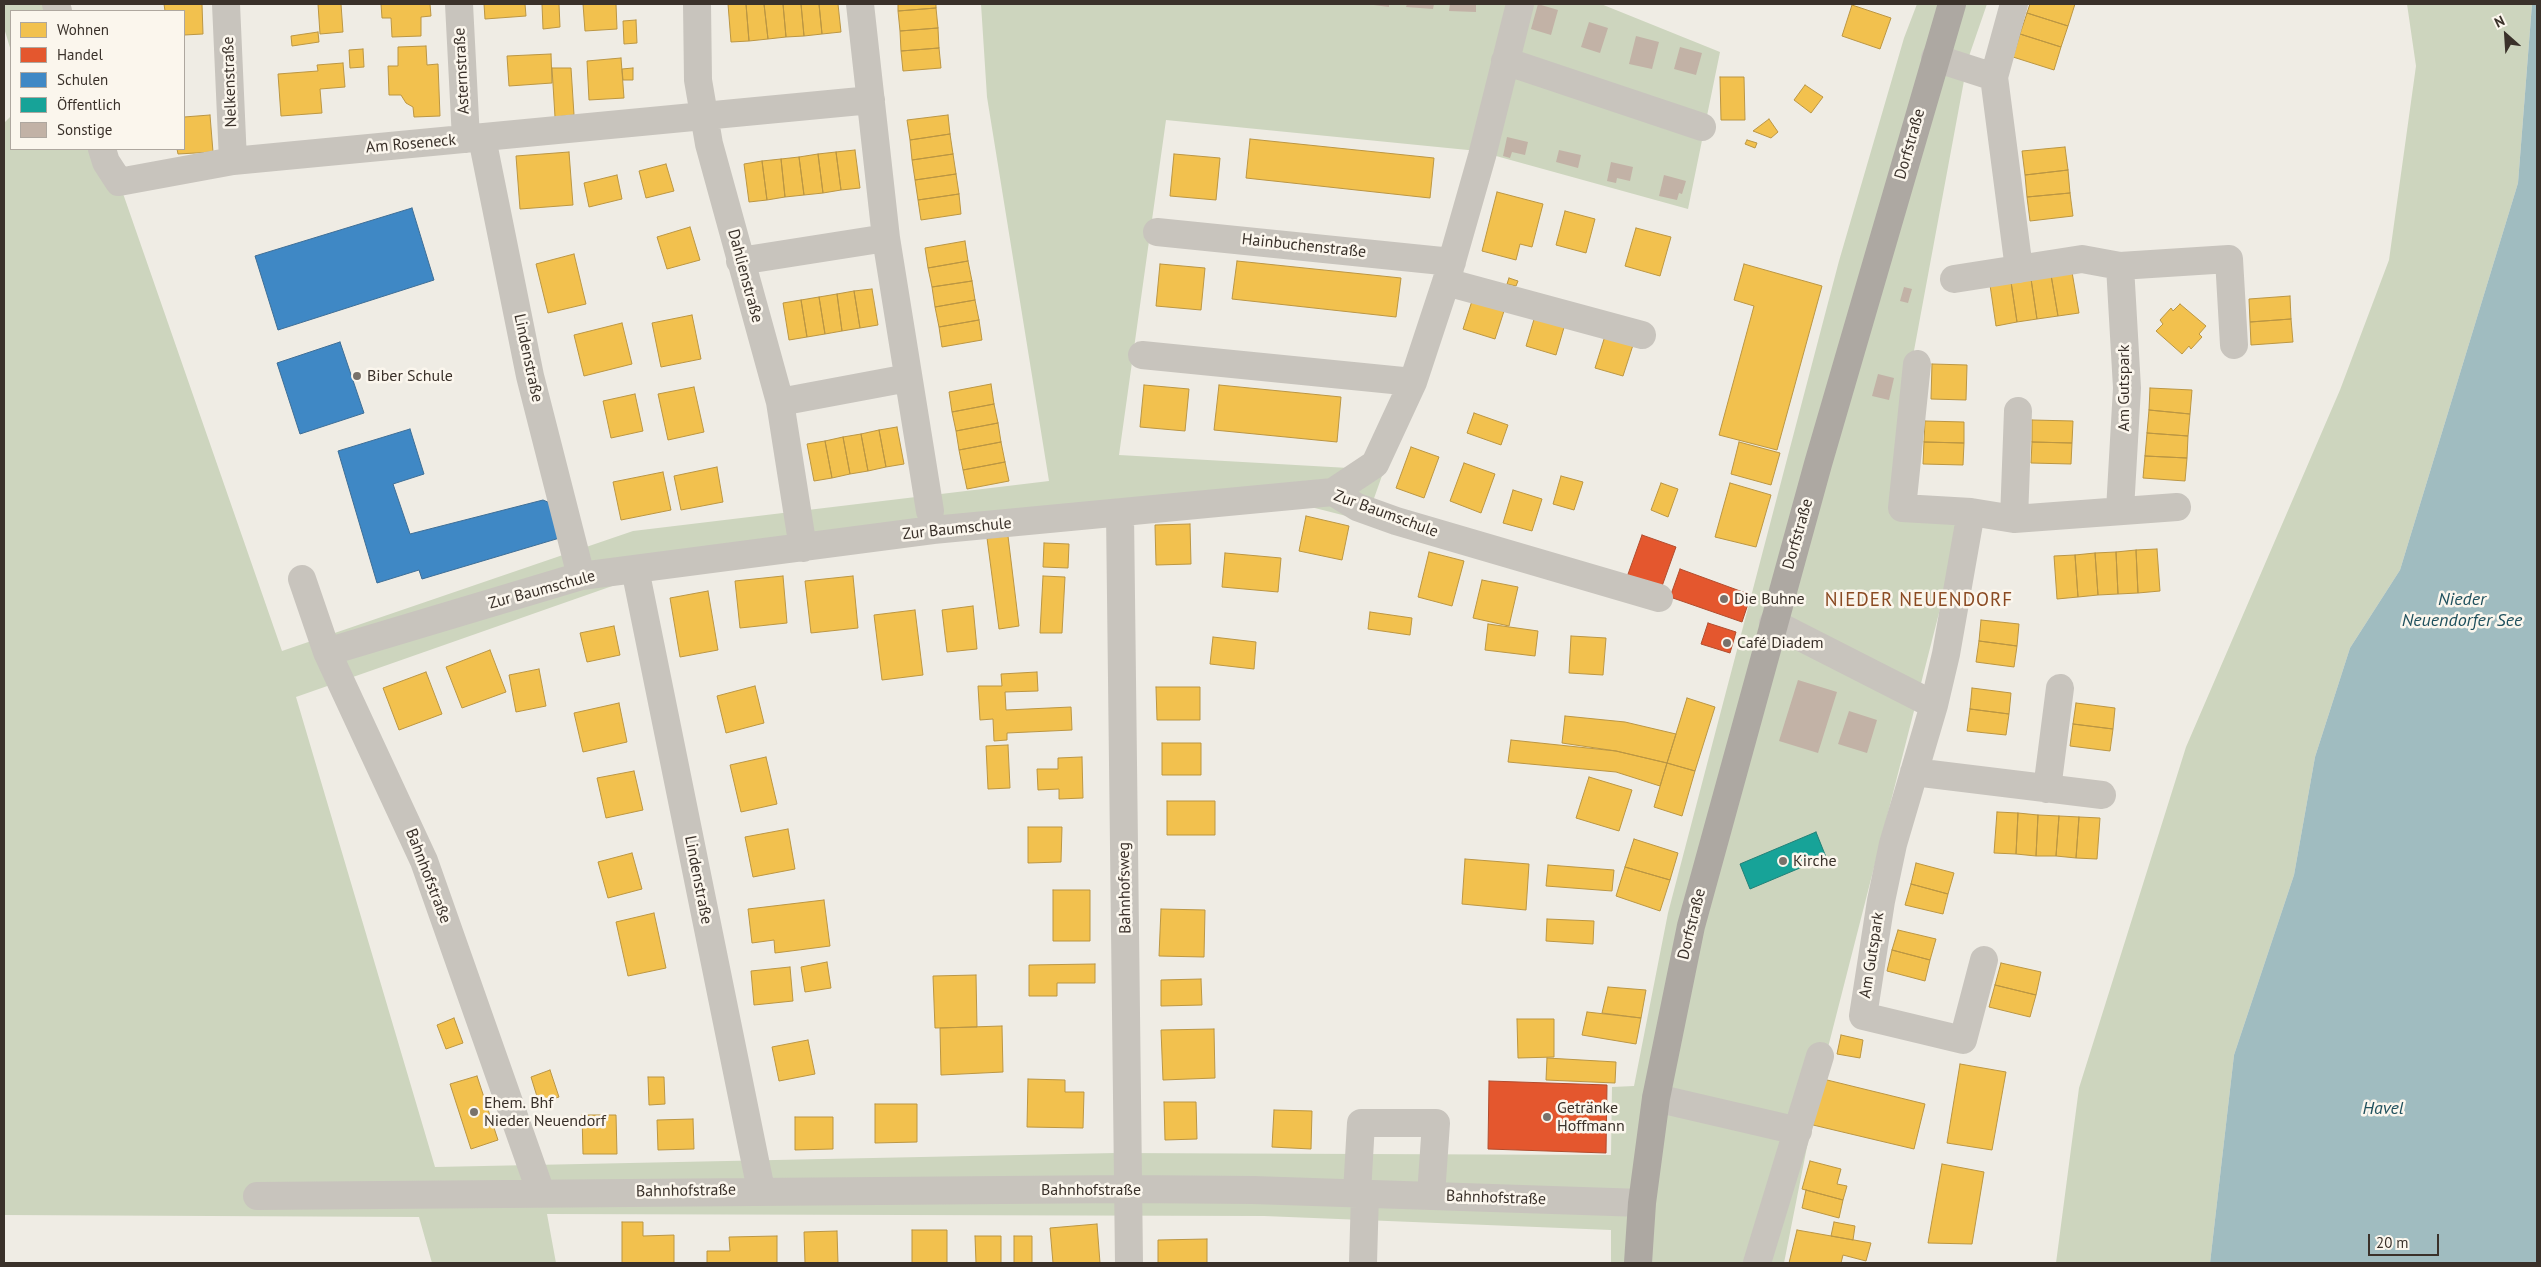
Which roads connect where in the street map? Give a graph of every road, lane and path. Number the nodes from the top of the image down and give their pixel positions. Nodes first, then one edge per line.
1 (226, 4) edge
2 (459, 4) edge
3 (697, 4) edge
4 (860, 4) edge
5 (1520, 4) edge
6 (1952, 4) edge
7 (2014, 4) edge
8 (1936, 58) junction
9 (1506, 61) junction
10 (1994, 77) junction
11 (871, 100) junction
12 (704, 117) junction
13 (1702, 127) dead end
14 (474, 138) junction
15 (102, 150) edge
16 (233, 161) junction
17 (1157, 232) dead end
18 (886, 238) junction
19 (740, 260) junction
20 (2120, 266) junction
21 (2019, 269) junction
22 (1449, 272) junction
23 (1954, 279) dead end
24 (1642, 335) dead end
25 (2234, 344) dead end
26 (1142, 355) dead end
27 (1916, 364) dead end
28 (908, 378) junction
29 (1413, 382) junction
30 (780, 402) junction
31 (2018, 411) dead end
32 (1333, 492) junction
33 (2178, 507) dead end
34 (2120, 510) junction
35 (930, 511) dead end
36 (1971, 512) junction
37 (1120, 514) junction
38 (2014, 519) junction
39 (803, 548) junction
40 (635, 569) junction
41 (581, 576) junction
42 (302, 579) dead end
43 (1659, 598) dead end
44 (1773, 623) junction
45 (327, 652) junction
46 (2060, 688) dead end
47 (1934, 705) junction
48 (1914, 772) junction
49 (2047, 789) junction
50 (2102, 795) dead end
51 (1984, 960) dead end
52 (1820, 1056) dead end
53 (1656, 1098) junction
54 (1798, 1131) junction
55 (1127, 1189) junction
56 (762, 1190) junction
57 (540, 1193) junction
58 (1361, 1193) junction
59 (1431, 1195) junction
60 (257, 1196) dead end
61 (1642, 1203) junction
62 (1129, 1263) edge
63 (1363, 1263) edge
64 (1638, 1263) edge
65 (1757, 1263) edge

1 - 16 street, Nelkenstraße
2 - 14 street, Asternstraße
3 - 12 street, Dahlienstraße
4 - 11 street
5 - 9 street
6 - 8 main road, Dorfstraße
7 - 10 street
8 - 10 street
8 - 44 main road, Dorfstraße
9 - 13 street
9 - 22 street
10 - 21 street
11 - 12 street, Am Roseneck
11 - 18 street
12 - 14 street, Am Roseneck
12 - 19 street, Dahlienstraße
14 - 16 street, Am Roseneck
14 - 41 street, Lindenstraße
15 - 16 street, Am Roseneck
17 - 22 street, Hainbuchenstraße
18 - 19 street
18 - 28 street
19 - 30 street, Dahlienstraße
20 - 21 street
20 - 25 street
20 - 34 street, Am Gutspark
21 - 23 street
22 - 24 street, Hainbuchenstraße
22 - 29 street
26 - 29 street
27 - 36 street
28 - 30 street
28 - 35 street
29 - 32 street
30 - 39 street, Dahlienstraße
31 - 38 street
32 - 37 street, Zur Baumschule
32 - 43 street, Zur Baumschule
33 - 34 street
34 - 38 street
36 - 38 street
36 - 47 street, Am Gutspark
37 - 39 street, Zur Baumschule
37 - 55 street, Bahnhofsweg
39 - 40 street, Zur Baumschule
40 - 41 street, Zur Baumschule
40 - 56 street, Lindenstraße
41 - 45 street, Zur Baumschule
42 - 45 street
44 - 47 street
44 - 53 main road, Dorfstraße
45 - 57 street, Bahnhofstraße
46 - 49 street
47 - 48 street, Am Gutspark
48 - 49 street
48 - 51 street, Am Gutspark
49 - 50 street
52 - 54 street
53 - 54 street
53 - 61 main road, Dorfstraße
54 - 65 street
55 - 56 street, Bahnhofstraße
55 - 58 street, Bahnhofstraße
55 - 62 street, Bahnhofsweg
56 - 57 street, Bahnhofstraße
57 - 60 street, Bahnhofstraße
58 - 59 street, Bahnhofstraße
58 - 59 street
58 - 63 street
59 - 61 street, Bahnhofstraße
61 - 64 main road, Dorfstraße

